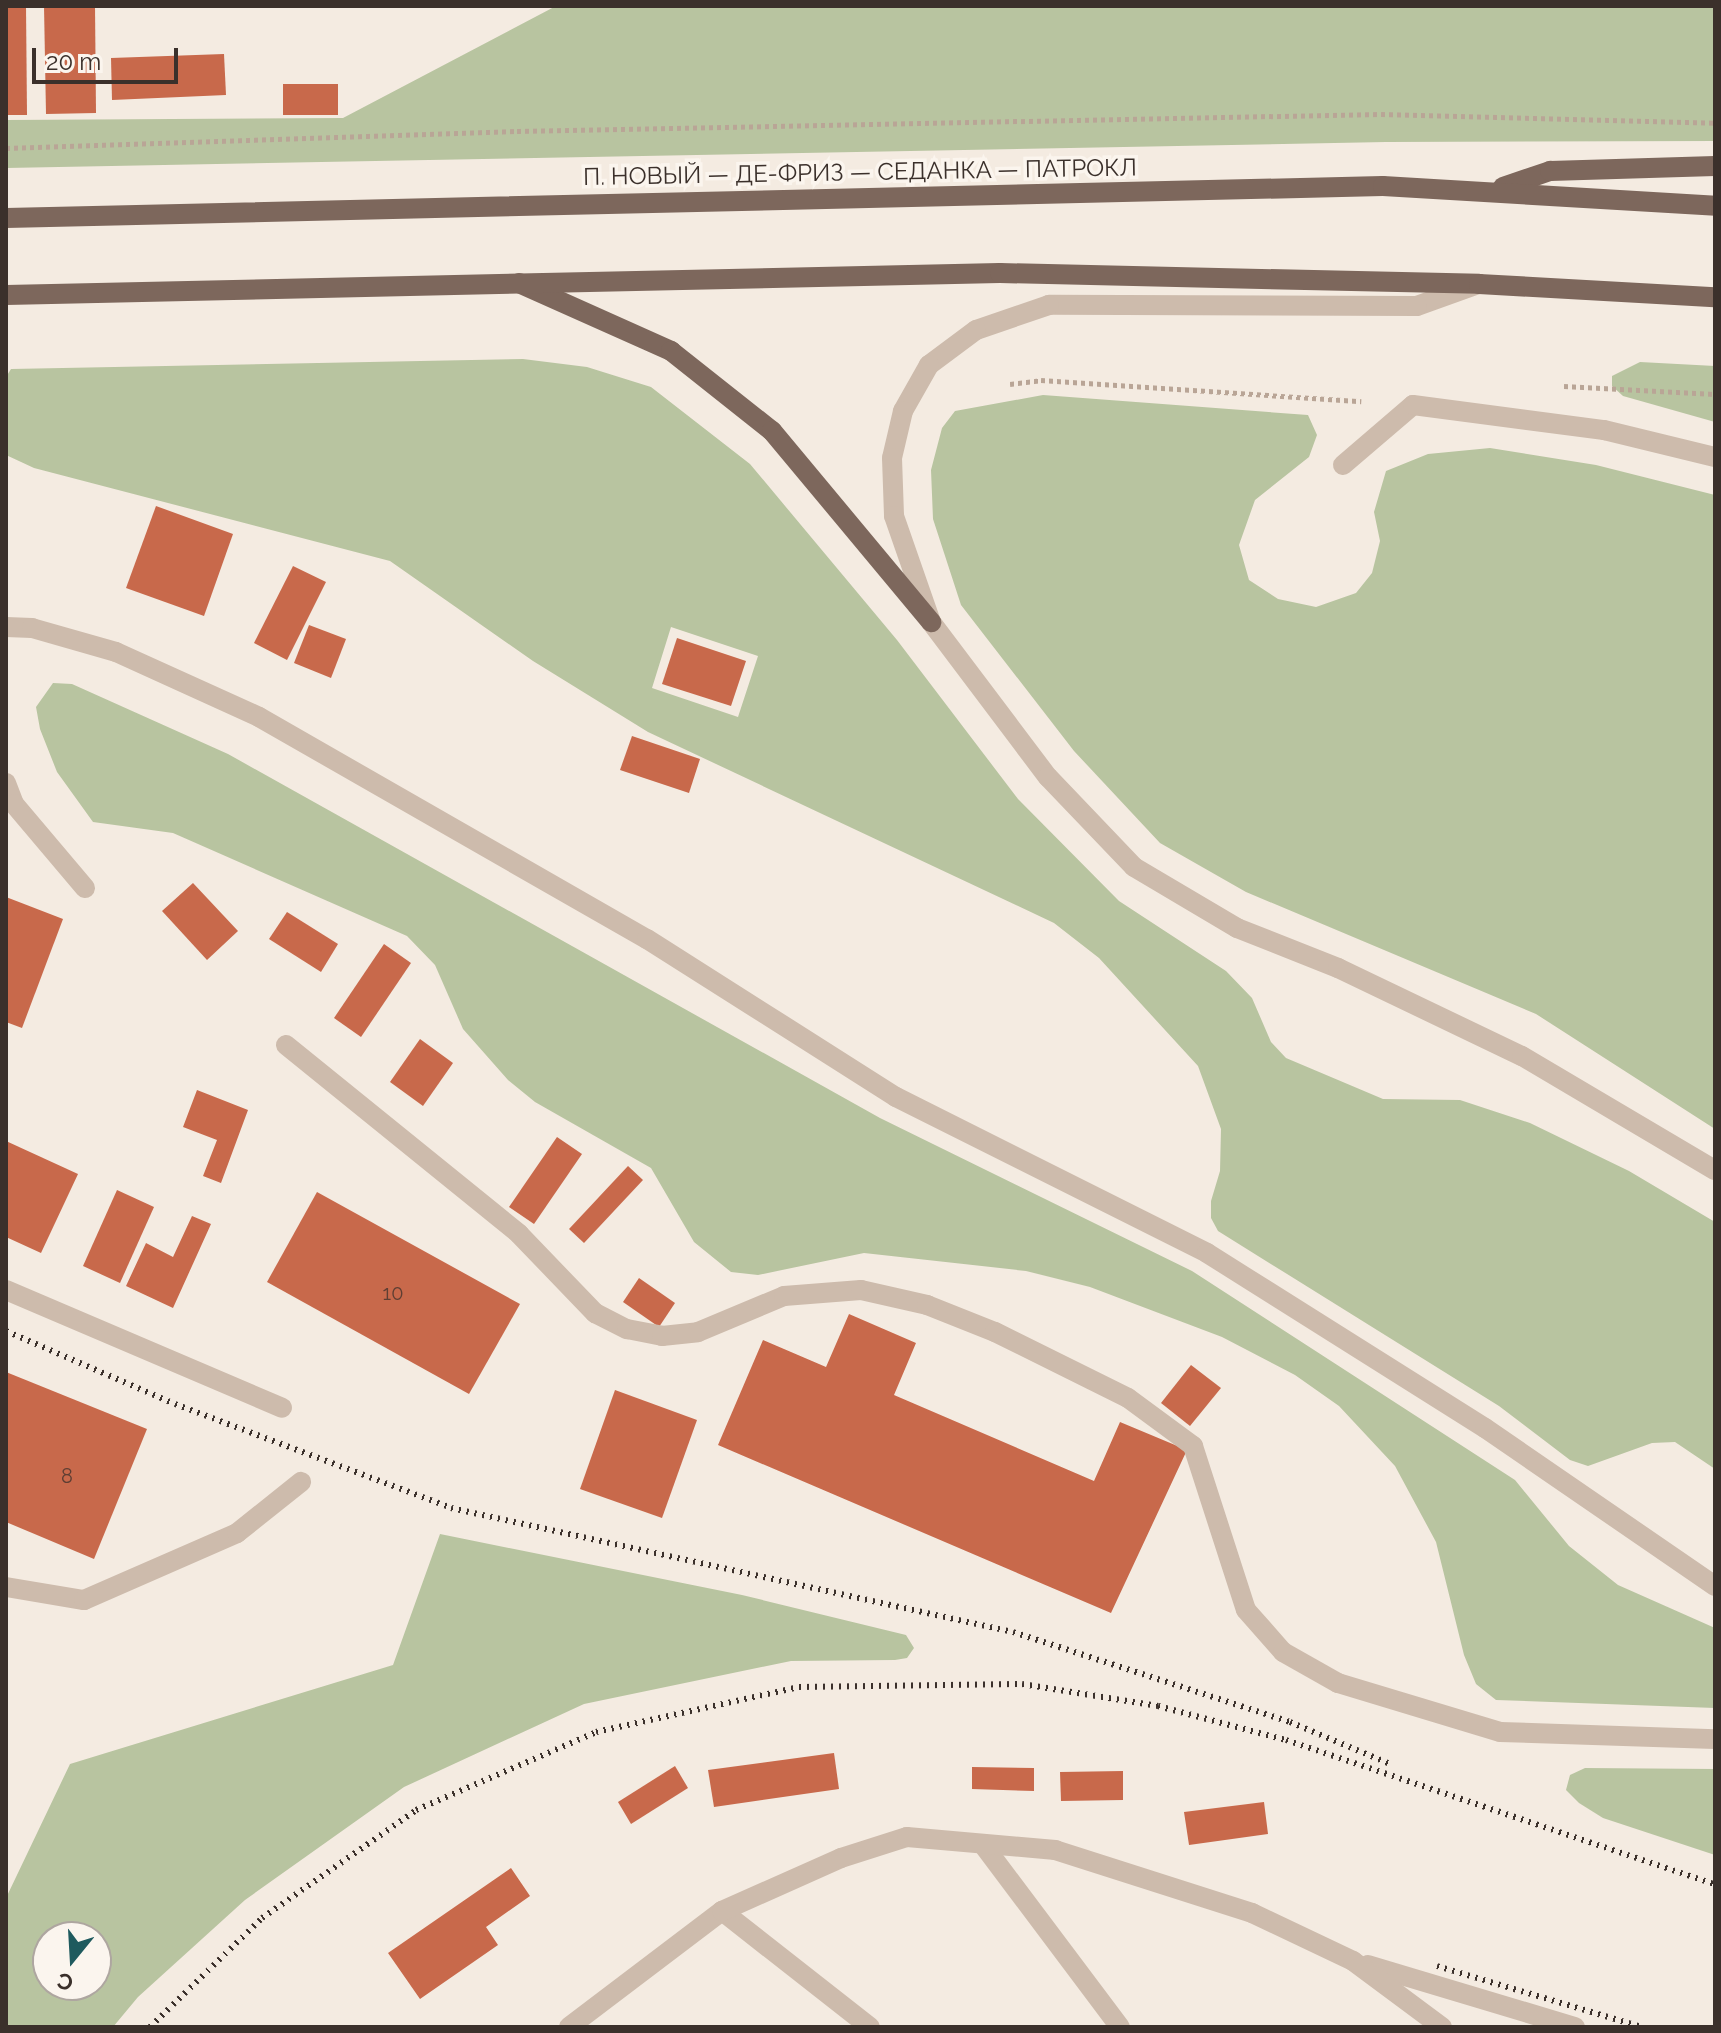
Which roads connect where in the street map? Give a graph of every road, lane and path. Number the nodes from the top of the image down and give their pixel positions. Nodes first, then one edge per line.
1 (1715, 123) edge
2 (6, 148) edge
3 (1715, 166) edge
4 (1492, 190) junction
5 (1715, 206) edge
6 (6, 218) edge
7 (516, 281) junction
8 (1479, 284) junction
9 (6, 295) edge
10 (1715, 297) edge
11 (1010, 384) dead end
12 (1413, 405) junction
13 (1715, 457) edge
14 (1343, 465) dead end
15 (931, 622) junction
16 (6, 627) edge
17 (6, 783) edge
18 (85, 888) dead end
19 (286, 1045) dead end
20 (1715, 1170) edge
21 (6, 1290) edge
22 (282, 1408) dead end
23 (301, 1482) dead end
24 (1715, 1586) edge
25 (6, 1587) edge
26 (1715, 1739) edge
27 (984, 1846) junction
28 (722, 1911) junction
29 (1353, 1961) junction
30 (569, 2027) edge
31 (870, 2027) edge
32 (1120, 2027) edge
33 (1442, 2027) edge
34 (1575, 2027) edge

1 - 2 path
3 - 4 main road
4 - 5 main road, П. НОВЫЙ — ДЕ-ФРИЗ — СЕДАНКА — ПАТРОКЛ
4 - 6 main road, П. НОВЫЙ — ДЕ-ФРИЗ — СЕДАНКА — ПАТРОКЛ
7 - 8 main road
7 - 9 main road
7 - 15 main road
8 - 10 main road
8 - 15 street
11 - 12 path
12 - 13 street
12 - 14 street
15 - 20 street
16 - 24 street
17 - 18 street
19 - 26 street
21 - 22 street
23 - 25 street
27 - 28 street
27 - 29 street
27 - 32 street
28 - 30 street
28 - 31 street
29 - 33 street
29 - 34 street

